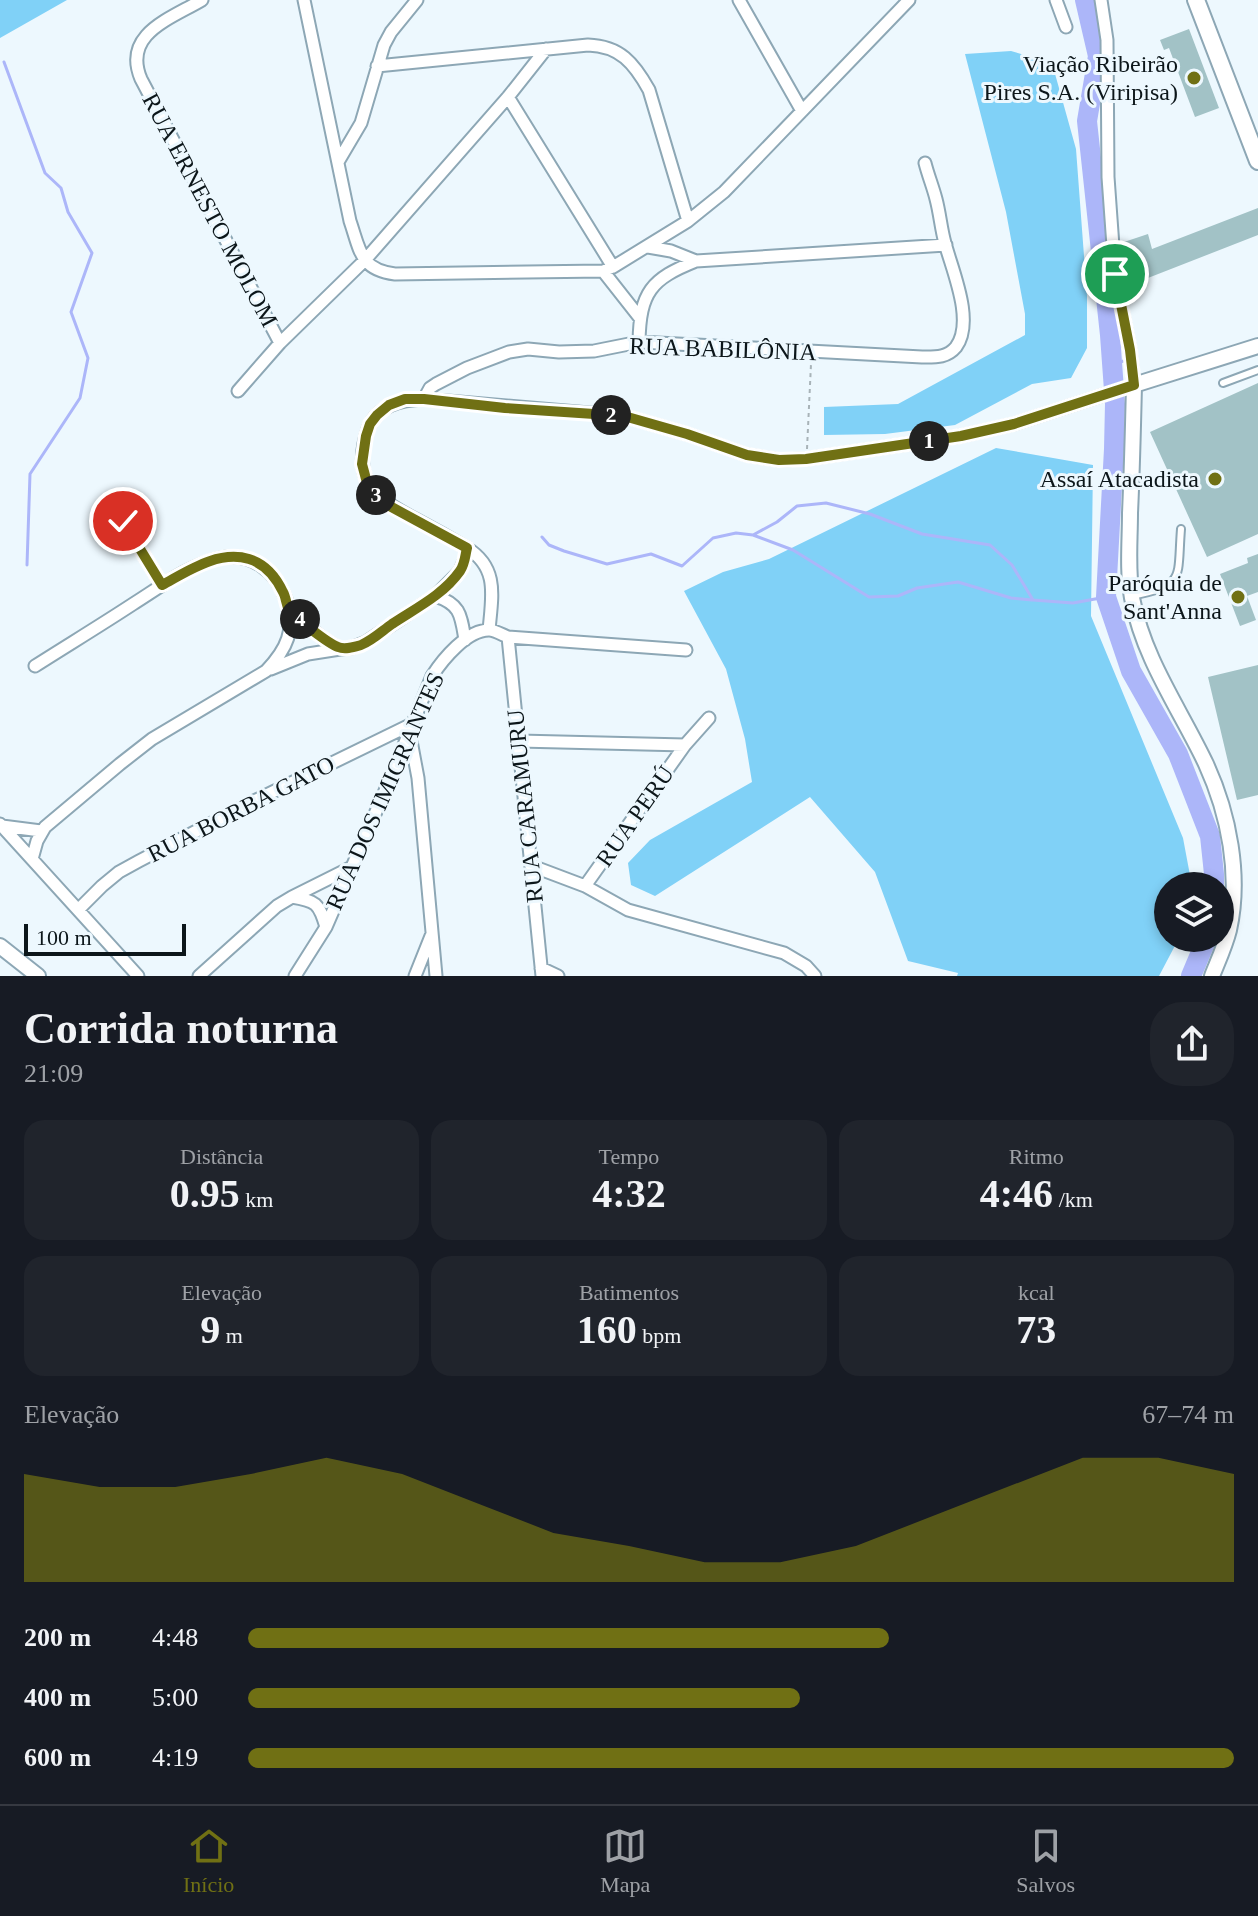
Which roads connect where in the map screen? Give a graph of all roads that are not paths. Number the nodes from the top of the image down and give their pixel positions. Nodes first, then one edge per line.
1 (202, 0) edge
2 (304, 0) edge
3 (417, 0) edge
4 (739, 0) edge
5 (909, 0) edge
6 (1056, 0) edge
7 (1101, 0) edge
8 (1196, 0) edge
9 (1066, 27) dead end
10 (546, 49) junction
11 (377, 66) junction
12 (508, 97) junction
13 (802, 111) junction
14 (1258, 161) edge
15 (338, 162) junction
16 (925, 163) dead end
17 (688, 221) junction
18 (946, 245) junction
19 (648, 247) junction
20 (365, 260) junction
21 (696, 261) junction
22 (608, 269) junction
23 (640, 318) junction
24 (639, 342) junction
25 (280, 343) junction
26 (1258, 346) edge
27 (1258, 370) edge
28 (1223, 383) dead end
29 (1130, 386) junction
30 (238, 391) dead end
31 (424, 399) junction
32 (123, 521) dead end
33 (1181, 529) dead end
34 (467, 548) junction
35 (162, 585) junction
36 (435, 596) junction
37 (1132, 596) junction
38 (290, 611) junction
39 (489, 630) junction
40 (508, 637) junction
41 (465, 640) junction
42 (340, 649) junction
43 (686, 650) dead end
44 (35, 666) dead end
45 (266, 671) junction
46 (709, 718) dead end
47 (411, 727) junction
48 (519, 741) junction
49 (685, 745) junction
50 (1, 825) edge
51 (41, 831) junction
52 (32, 859) junction
53 (532, 866) junction
54 (352, 867) junction
55 (585, 886) junction
56 (292, 897) junction
57 (79, 909) junction
58 (326, 927) junction
59 (432, 936) junction
60 (0, 946) edge
61 (542, 972) edge
62 (38, 976) edge
63 (138, 976) edge
64 (199, 976) edge
65 (295, 976) edge
66 (415, 976) edge
67 (436, 976) edge
68 (558, 976) edge
69 (815, 976) edge
70 (1212, 976) edge

1 - 25 street, RUA ERNESTO MOLOM
2 - 15 street
3 - 11 street
4 - 13 street
5 - 13 street
6 - 9 street
7 - 29 street
8 - 14 main road
10 - 11 street
10 - 12 street
10 - 17 street
11 - 15 street
12 - 20 street
12 - 22 street
13 - 17 street
15 - 20 street
16 - 18 street
17 - 19 street
18 - 21 street
18 - 24 street, RUA BABILÔNIA
19 - 21 street
19 - 22 street
20 - 22 street
20 - 25 street
21 - 23 street
22 - 23 street
23 - 24 street
24 - 31 street, RUA BABILÔNIA
25 - 30 street, RUA ERNESTO MOLOM
26 - 29 street
27 - 28 lane
29 - 31 street
29 - 37 street
31 - 34 street
32 - 35 street
33 - 37 lane
34 - 36 street
34 - 39 street
35 - 38 street
35 - 44 street
36 - 41 street
36 - 42 street
37 - 70 street
38 - 42 street
38 - 45 street
39 - 40 street
39 - 41 street, RUA DOS IMIGRANTES
40 - 43 street
40 - 48 street, RUA CARAMURU
41 - 47 street, RUA DOS IMIGRANTES
42 - 45 street
45 - 51 street
46 - 49 street, RUA PERÚ
47 - 54 street, RUA DOS IMIGRANTES
47 - 57 street, RUA BORBA GATO
47 - 59 street
48 - 49 street, RUA PERÚ
48 - 53 street, RUA CARAMURU
49 - 55 street, RUA PERÚ
50 - 51 street
50 - 52 street
51 - 52 street
52 - 57 street
53 - 55 street
53 - 61 street, RUA CARAMURU
54 - 56 street
54 - 58 street, RUA DOS IMIGRANTES
55 - 69 street
56 - 58 street
56 - 64 street
57 - 63 street
58 - 65 street, RUA DOS IMIGRANTES
59 - 66 street
59 - 67 street
60 - 62 street
61 - 68 street

